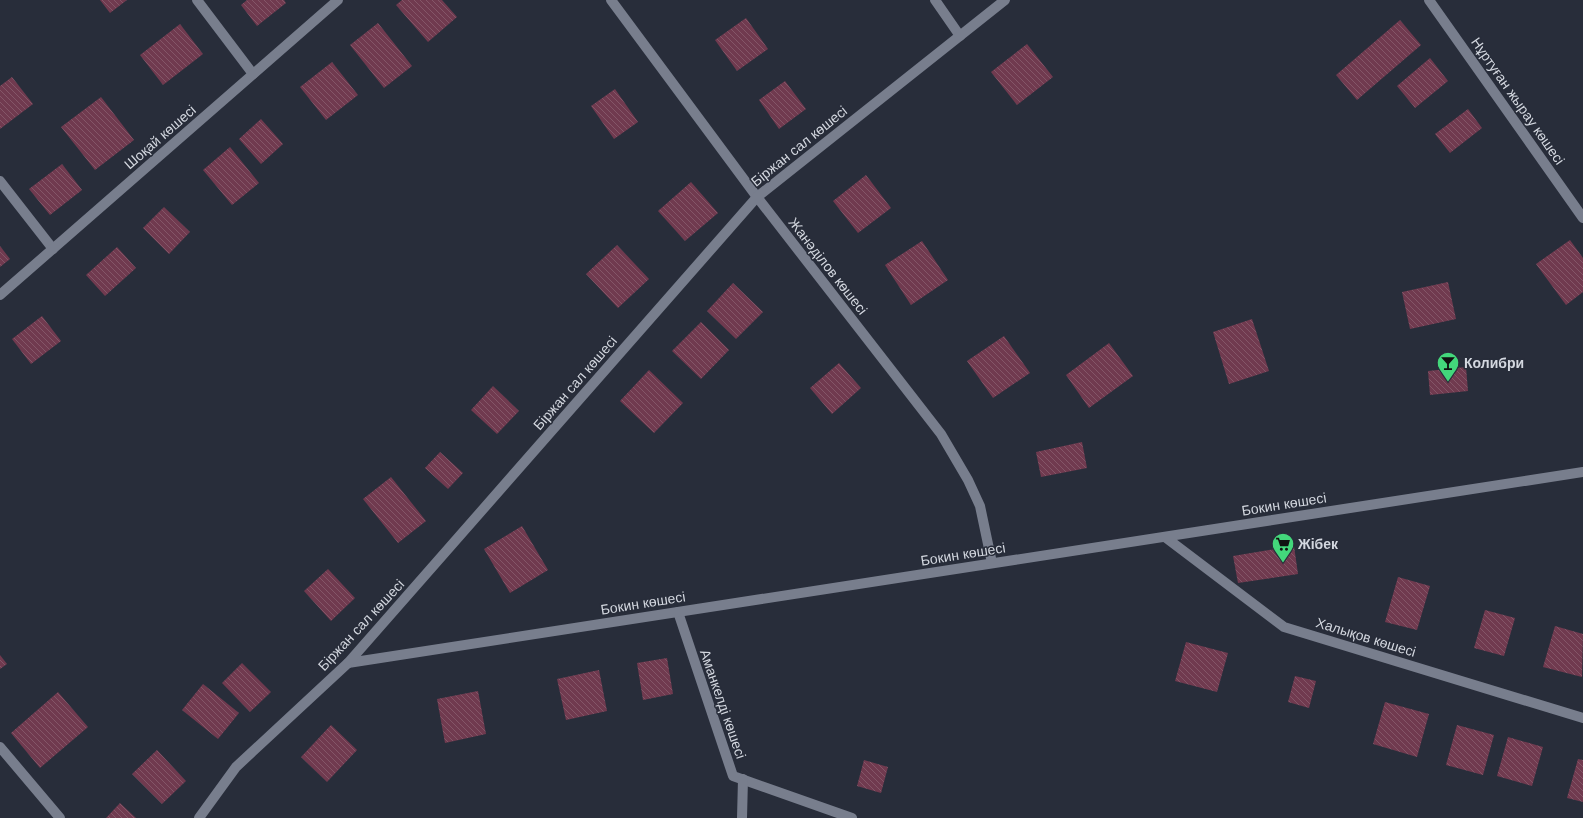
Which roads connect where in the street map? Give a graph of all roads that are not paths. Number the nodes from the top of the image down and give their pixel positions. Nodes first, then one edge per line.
1 (197, 0) edge
2 (338, 0) edge
3 (611, 0) edge
4 (935, 0) edge
5 (1005, 0) edge
6 (1429, 0) edge
7 (960, 36) junction
8 (254, 74) junction
9 (0, 181) edge
10 (757, 197) junction
11 (1583, 218) edge
12 (53, 249) junction
13 (0, 295) edge
14 (1583, 472) edge
15 (1165, 537) junction
16 (992, 563) junction
17 (678, 612) junction
18 (348, 663) junction
19 (1583, 718) edge
20 (0, 747) edge
21 (743, 779) junction
22 (60, 818) edge
23 (199, 818) edge
24 (742, 818) edge
25 (852, 818) edge

1 - 8 street
2 - 8 street, Шоқай көшесі
3 - 10 street, Жанәділов көшесі
4 - 7 street
5 - 7 street, Біржан сал көшесі
6 - 11 street, Нұртуған жырау көшесі
7 - 10 street, Біржан сал көшесі
8 - 12 street, Шоқай көшесі
9 - 12 street
10 - 16 street, Жанәділов көшесі
10 - 18 street, Біржан сал көшесі
12 - 13 street, Шоқай көшесі
14 - 15 street, Бокин көшесі
15 - 16 street, Бокин көшесі
15 - 19 street, Халықов көшесі
16 - 17 street, Бокин көшесі
17 - 18 street, Бокин көшесі
17 - 21 street, Аманкелді көшесі
18 - 23 street, Біржан сал көшесі
20 - 22 street
21 - 24 street
21 - 25 street, Аманкелді көшесі

